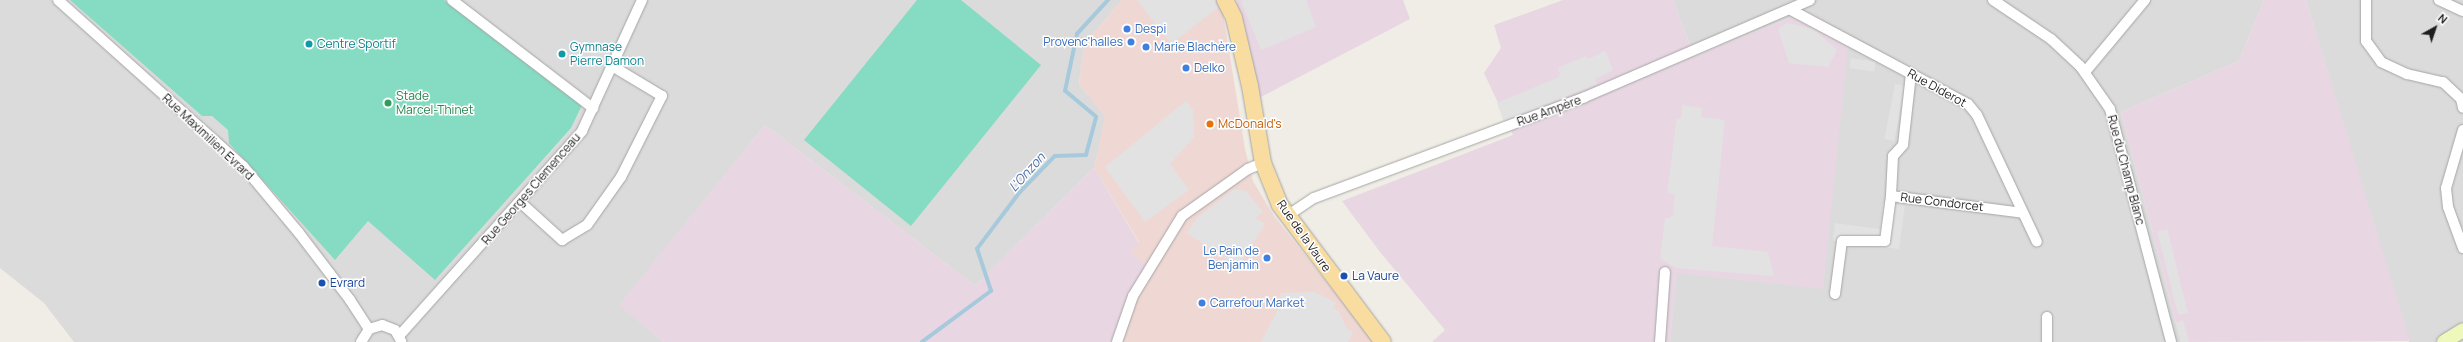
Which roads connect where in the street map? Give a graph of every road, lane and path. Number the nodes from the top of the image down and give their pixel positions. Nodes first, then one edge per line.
1 (58, 0) edge
2 (452, 0) edge
3 (642, 0) edge
4 (1225, 0) edge
5 (1810, 0) edge
6 (1993, 0) edge
7 (2145, 0) edge
8 (2366, 0) edge
9 (2439, 0) edge
10 (1791, 10) junction
11 (2463, 11) edge
12 (612, 66) junction
13 (2085, 72) junction
14 (1911, 74) junction
15 (2462, 101) edge
16 (592, 108) junction
17 (2463, 130) edge
18 (1263, 164) junction
19 (1891, 196) junction
20 (520, 202) junction
21 (2023, 213) junction
22 (1287, 216) junction
23 (2037, 242) dead end
24 (2463, 248) edge
25 (1665, 272) dead end
26 (1835, 294) dead end
27 (2046, 317) dead end
28 (369, 329) junction
29 (2463, 330) edge
30 (400, 339) edge
31 (361, 342) edge
32 (1116, 342) edge
33 (1383, 342) edge
34 (1660, 342) edge
35 (2047, 342) edge
36 (2171, 342) edge
37 (2444, 342) edge

1 - 28 street, Rue Maximilien Evrard
2 - 16 street
3 - 12 street, Rue Georges Clemenceau
4 - 18 main road, Rue de la Vaure
5 - 10 street, Rue Ampère
6 - 13 street, Rue du Champ Blanc
7 - 13 street
8 - 15 street
9 - 11 street
10 - 14 street, Rue Diderot
10 - 22 street, Rue Ampère
12 - 16 street, Rue Georges Clemenceau
12 - 20 street
13 - 36 street, Rue du Champ Blanc
14 - 19 street, Rue Condorcet
14 - 21 street, Rue Diderot
16 - 20 street, Rue Georges Clemenceau
17 - 24 street
18 - 22 main road, Rue de la Vaure
18 - 32 street
19 - 21 street, Rue Condorcet
19 - 26 street
20 - 30 street, Rue Georges Clemenceau
21 - 23 street, Rue Diderot
22 - 33 main road, Rue de la Vaure
25 - 34 street
27 - 35 street
28 - 30 street
28 - 31 street
29 - 37 main road

